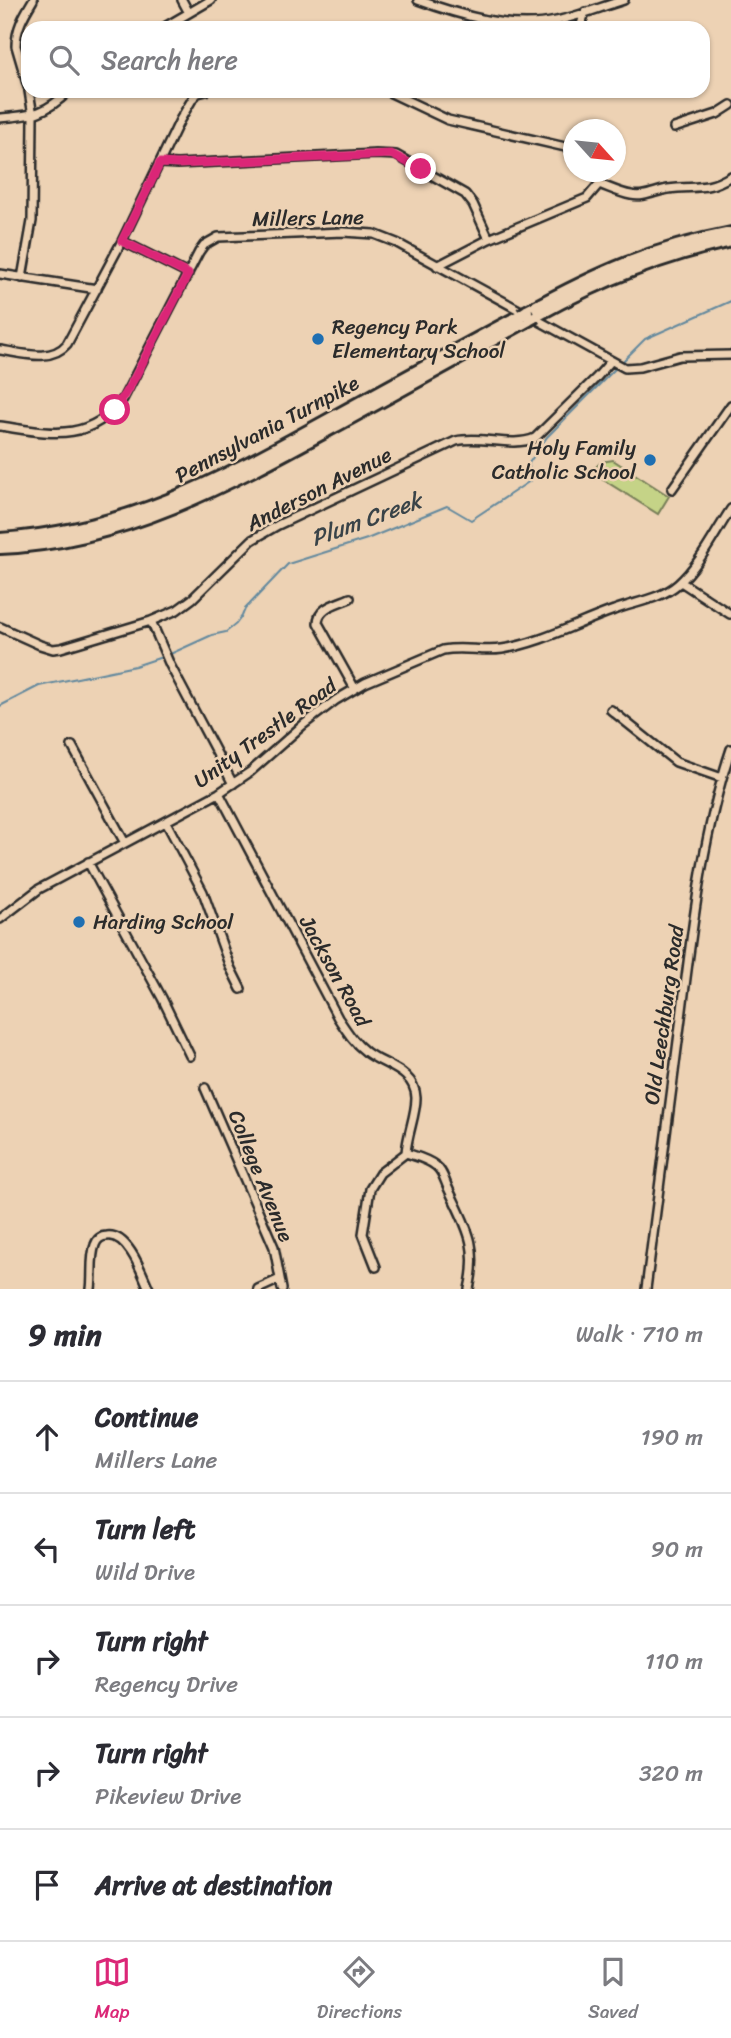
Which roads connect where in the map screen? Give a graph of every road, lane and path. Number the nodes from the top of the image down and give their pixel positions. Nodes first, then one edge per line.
1 (33, 0) edge
2 (182, 0) edge
3 (211, 0) edge
4 (418, 0) edge
5 (624, 0) edge
6 (585, 12) junction
7 (189, 13) junction
8 (21, 21) edge
9 (21, 21) edge
10 (175, 21) edge
11 (499, 21) edge
12 (556, 21) edge
13 (582, 21) edge
14 (21, 63) edge
15 (30, 98) edge
16 (61, 98) edge
17 (193, 98) edge
18 (402, 98) edge
19 (731, 105) edge
20 (33, 116) junction
21 (0, 118) edge
22 (674, 128) dead end
23 (563, 147) edge
24 (160, 163) junction
25 (731, 176) edge
26 (600, 184) joint
27 (731, 233) edge
28 (489, 239) junction
29 (122, 241) junction
30 (731, 242) edge
31 (437, 266) junction
32 (0, 274) edge
33 (188, 274) junction
34 (22, 278) junction
35 (97, 289) junction
36 (528, 316) junction
37 (0, 350) edge
38 (731, 355) edge
39 (616, 364) junction
40 (731, 405) edge
41 (0, 426) edge
42 (672, 489) dead end
43 (731, 509) edge
44 (0, 539) edge
45 (0, 548) edge
46 (681, 582) junction
47 (350, 598) dead end
48 (730, 614) edge
49 (151, 621) junction
50 (0, 627) edge
51 (355, 689) junction
52 (611, 710) dead end
53 (72, 746) dead end
54 (731, 749) edge
55 (722, 778) junction
56 (233, 783) junction
57 (219, 793) junction
58 (166, 822) junction
59 (125, 843) junction
60 (88, 862) junction
61 (0, 919) edge
62 (241, 989) dead end
63 (190, 1056) dead end
64 (205, 1088) dead end
65 (406, 1153) junction
66 (376, 1267) dead end
67 (280, 1279) junction
68 (91, 1289) edge
69 (149, 1289) edge
70 (258, 1289) edge
71 (282, 1289) edge
72 (469, 1289) edge
73 (646, 1289) edge

1 - 9 street
2 - 7 street
3 - 7 street
4 - 11 street
5 - 6 street
6 - 12 street
6 - 13 street
7 - 10 street
8 - 14 street
15 - 20 street
16 - 20 street
17 - 24 street
18 - 23 street
19 - 22 street
20 - 21 street
20 - 34 street
24 - 28 street
24 - 29 street
25 - 26 street
26 - 28 street
27 - 36 highway, Pennsylvania Turnpike
28 - 31 street
29 - 33 street
29 - 35 street
30 - 36 highway, Pennsylvania Turnpike
31 - 33 street, Millers Lane
31 - 39 street, Millers Lane
32 - 34 street
33 - 41 street, Millers Lane
34 - 35 street
35 - 37 street
36 - 44 highway, Pennsylvania Turnpike
36 - 45 highway, Pennsylvania Turnpike
38 - 39 street
39 - 49 street, Anderson Avenue
40 - 42 street
43 - 46 street, Unity Trestle Road
46 - 48 street
46 - 51 street, Unity Trestle Road
47 - 51 street
49 - 50 street, Anderson Avenue
49 - 56 street
51 - 56 street, Unity Trestle Road
52 - 55 street
53 - 59 street
54 - 55 street, Old Leechburg Road
55 - 73 street, Old Leechburg Road
56 - 57 street, Unity Trestle Road
57 - 58 street, Unity Trestle Road
57 - 65 street, Jackson Road
58 - 59 street, Unity Trestle Road
58 - 62 street
59 - 60 street, Unity Trestle Road
60 - 61 street, Unity Trestle Road
60 - 63 street
64 - 67 street, College Avenue
65 - 66 street
65 - 72 street
67 - 70 street
67 - 71 street, College Avenue
68 - 69 street

